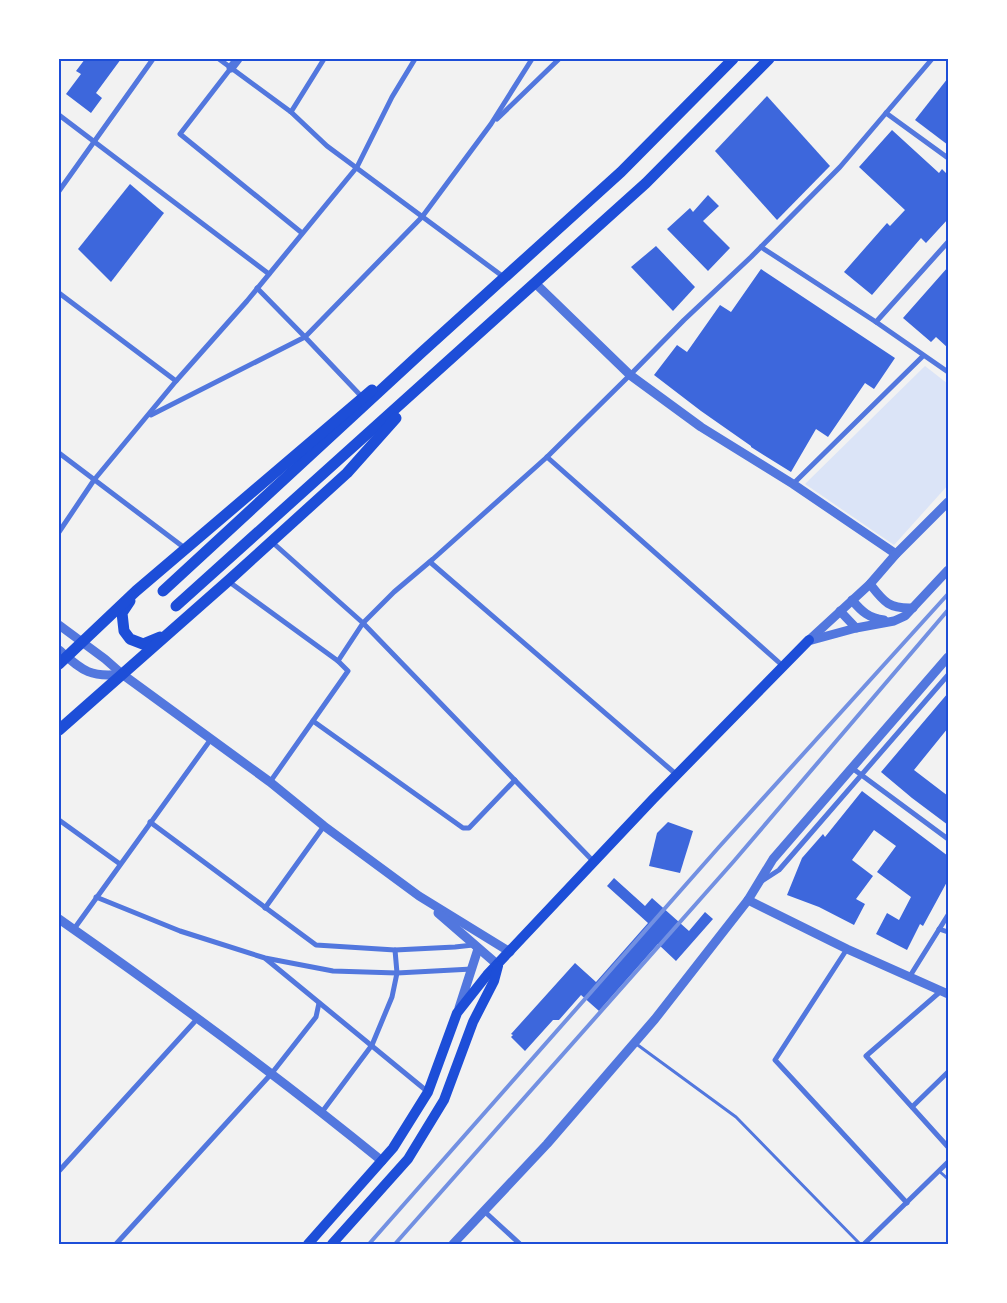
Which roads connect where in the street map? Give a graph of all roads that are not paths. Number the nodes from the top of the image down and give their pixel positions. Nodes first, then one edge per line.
1 (153, 59) edge
2 (219, 59) edge
3 (238, 59) edge
4 (324, 59) edge
5 (415, 59) edge
6 (532, 59) edge
7 (559, 59) edge
8 (732, 59) edge
9 (770, 59) edge
10 (932, 59) edge
11 (231, 68) junction
12 (291, 112) junction
13 (886, 113) junction
14 (59, 115) edge
15 (491, 124) junction
16 (94, 141) junction
17 (948, 158) edge
18 (357, 167) junction
19 (59, 190) edge
20 (422, 217) junction
21 (302, 233) junction
22 (948, 242) edge
23 (761, 247) junction
24 (269, 274) junction
25 (506, 278) junction
26 (535, 283) junction
27 (257, 288) junction
28 (59, 293) edge
29 (876, 322) junction
30 (305, 337) junction
31 (421, 353) junction
32 (923, 356) junction
33 (948, 372) edge
34 (436, 374) junction
35 (630, 375) junction
36 (176, 381) junction
37 (362, 397) junction
38 (149, 416) junction
39 (59, 454) edge
40 (546, 457) junction
41 (94, 480) junction
42 (794, 484) junction
43 (948, 502) edge
44 (59, 532) edge
45 (271, 541) junction
46 (186, 549) junction
47 (896, 554) junction
48 (430, 562) junction
49 (948, 570) edge
50 (228, 581) junction
51 (870, 584) junction
52 (136, 591) junction
53 (163, 592) dead end
54 (852, 600) junction
55 (176, 606) dead end
56 (913, 608) junction
57 (840, 611) junction
58 (894, 621) junction
59 (362, 623) junction
60 (59, 625) edge
61 (856, 628) junction
62 (168, 634) junction
63 (810, 640) junction
64 (81, 641) junction
65 (61, 657) edge
66 (948, 657) edge
67 (338, 661) junction
68 (783, 666) junction
69 (122, 674) junction
70 (948, 674) edge
71 (313, 720) junction
72 (59, 730) edge
73 (211, 739) junction
74 (852, 768) junction
75 (677, 775) junction
76 (862, 775) junction
77 (515, 780) junction
78 (270, 782) junction
79 (59, 820) edge
80 (150, 822) junction
81 (324, 826) junction
82 (948, 839) edge
83 (593, 861) junction
84 (120, 864) junction
85 (759, 882) junction
86 (419, 896) junction
87 (96, 898) junction
88 (748, 900) junction
89 (266, 908) junction
90 (948, 915) edge
91 (59, 918) edge
92 (74, 929) junction
93 (939, 929) junction
94 (948, 932) edge
95 (476, 947) junction
96 (847, 949) junction
97 (395, 950) junction
98 (510, 952) junction
99 (265, 958) junction
100 (498, 965) junction
101 (472, 969) junction
102 (398, 973) junction
103 (910, 976) junction
104 (945, 992) edge
105 (319, 1003) junction
106 (457, 1013) junction
107 (198, 1018) junction
108 (634, 1043) junction
109 (372, 1045) junction
110 (948, 1072) edge
111 (272, 1073) junction
112 (428, 1092) junction
113 (912, 1107) junction
114 (322, 1112) junction
115 (948, 1147) edge
116 (382, 1161) junction
117 (948, 1162) edge
118 (59, 1171) edge
119 (939, 1171) junction
120 (948, 1179) edge
121 (907, 1202) junction
122 (484, 1212) junction
123 (116, 1244) edge
124 (308, 1244) edge
125 (332, 1244) edge
126 (453, 1244) edge
127 (520, 1244) edge
128 (860, 1244) edge
129 (864, 1244) edge

1 - 16 street
2 - 11 street
3 - 11 street
4 - 12 street
5 - 18 street
6 - 15 street
7 - 15 street
8 - 25 highway
9 - 26 highway
10 - 13 street
11 - 12 street
11 - 21 street
12 - 18 street
13 - 17 street
13 - 23 street
14 - 16 street
15 - 20 street
16 - 19 street
16 - 24 street
18 - 20 street
18 - 21 street
20 - 25 street
20 - 30 street
21 - 24 street
22 - 29 street
23 - 29 street
23 - 35 street
24 - 27 street
25 - 31 highway
26 - 34 highway
26 - 35 street
27 - 30 street
27 - 36 street
28 - 36 street
29 - 32 street
30 - 37 street
30 - 38 street
31 - 37 highway
31 - 53 highway
32 - 33 street
32 - 42 street
34 - 45 highway
34 - 55 highway
35 - 40 street
35 - 42 street
36 - 38 street
37 - 46 highway
38 - 41 street
39 - 41 street
40 - 48 street
40 - 68 street
41 - 44 street
41 - 46 street
42 - 47 street
43 - 47 street
45 - 50 highway
45 - 59 street
46 - 52 highway
47 - 51 street
48 - 59 street
48 - 75 street
49 - 56 street
50 - 62 highway
50 - 67 street
51 - 54 street
51 - 56 street
52 - 62 highway
52 - 64 highway
54 - 57 street
54 - 58 street
56 - 58 street
57 - 61 street
57 - 63 street
58 - 61 street
59 - 67 street
59 - 77 street
60 - 64 street
61 - 63 street
62 - 69 highway
63 - 68 main road
64 - 65 highway
64 - 69 street
65 - 69 street
66 - 74 street
67 - 71 street
68 - 75 main road
69 - 72 highway
69 - 73 street
70 - 76 street
71 - 77 street
71 - 78 street
73 - 78 street
73 - 80 street
74 - 76 street
74 - 85 street
75 - 83 main road
76 - 82 street
76 - 85 street
77 - 83 street
78 - 81 street
79 - 84 street
80 - 84 street
80 - 89 street
81 - 86 street
81 - 89 street
83 - 98 main road
84 - 87 street
85 - 88 street
86 - 95 street
86 - 98 street
87 - 92 street
87 - 99 street
88 - 96 street
88 - 108 street
89 - 97 street
90 - 93 street
91 - 92 street
92 - 107 street
93 - 94 street
93 - 103 street
95 - 97 street
95 - 100 street
95 - 101 street
96 - 103 street
96 - 121 street
97 - 102 street
98 - 100 main road
99 - 102 street
99 - 105 street
100 - 106 main road
100 - 125 main road
101 - 102 street
101 - 106 street
102 - 109 street
103 - 104 street
104 - 113 street
105 - 109 street
105 - 111 street
106 - 112 main road
107 - 111 street
107 - 118 street
108 - 122 street
108 - 128 lane
109 - 112 street
109 - 114 street
110 - 113 street
111 - 114 street
111 - 123 street
112 - 116 main road
113 - 115 street
114 - 116 street
116 - 124 main road
117 - 119 street
119 - 120 lane
119 - 121 street
121 - 129 street
122 - 126 street
122 - 127 street

